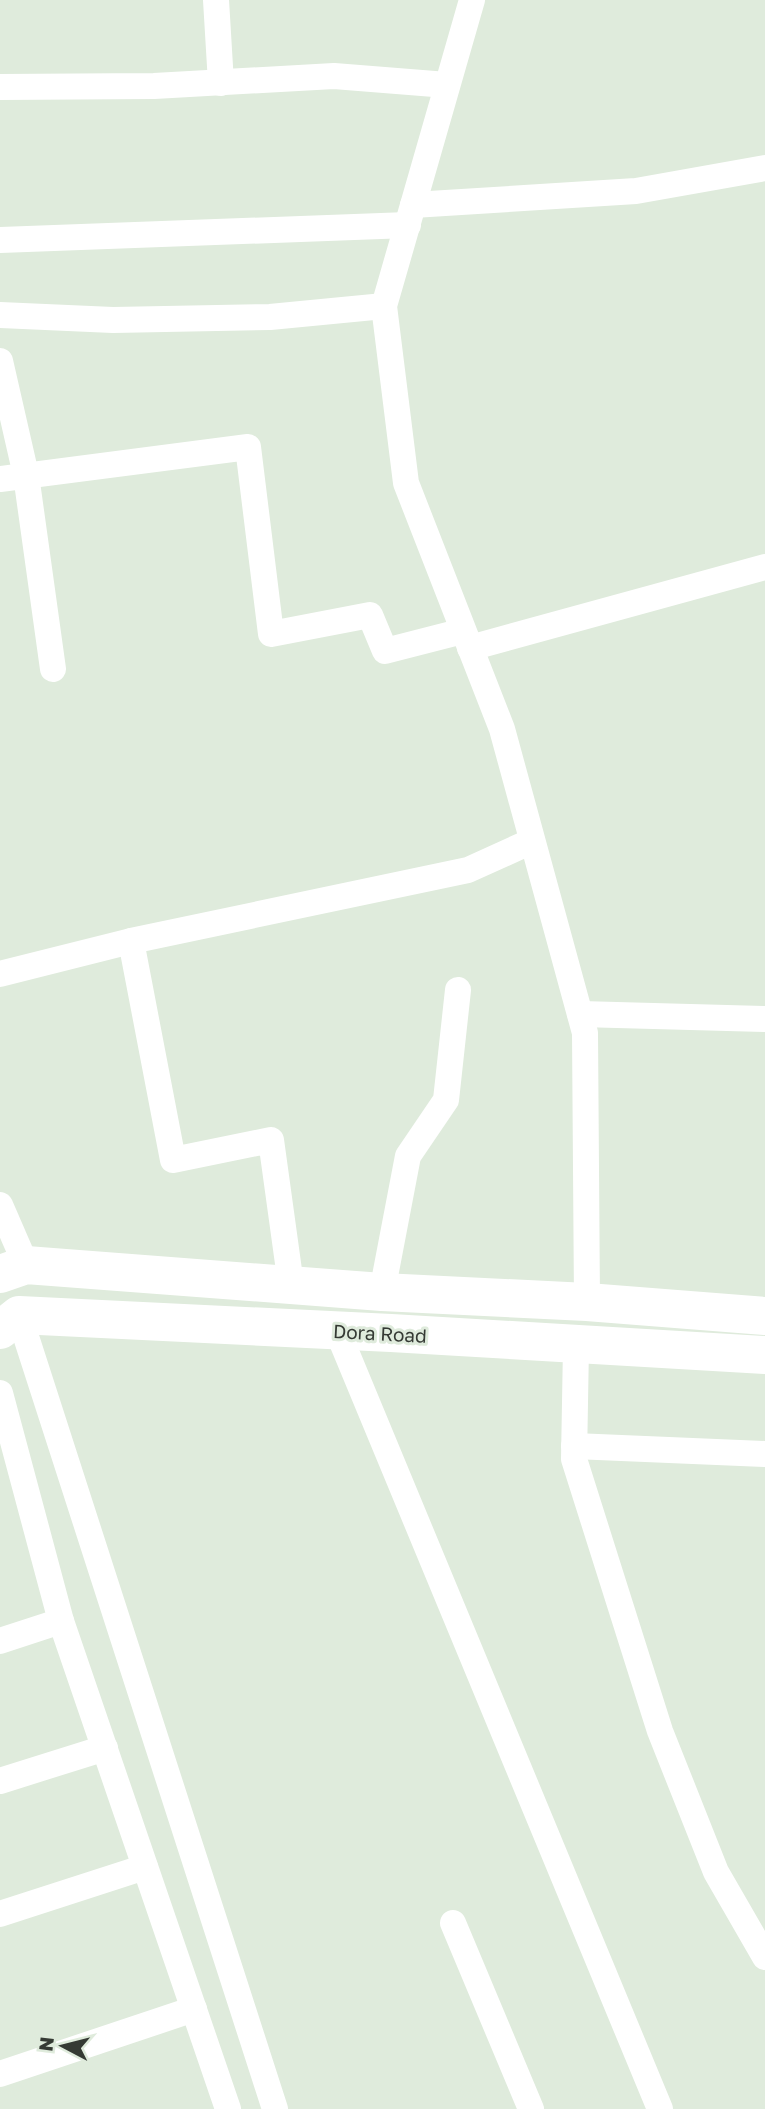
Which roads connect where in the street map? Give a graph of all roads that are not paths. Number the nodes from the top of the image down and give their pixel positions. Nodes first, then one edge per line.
1 (216, 0) edge
2 (472, 0) edge
3 (221, 83) junction
4 (447, 85) junction
5 (0, 87) edge
6 (765, 169) edge
7 (411, 215) junction
8 (0, 240) edge
9 (384, 306) junction
10 (0, 315) edge
11 (0, 360) edge
12 (26, 475) junction
13 (0, 479) edge
14 (765, 567) edge
15 (467, 639) junction
16 (52, 669) dead end
17 (532, 841) junction
18 (131, 941) junction
19 (0, 974) edge
20 (458, 990) dead end
21 (580, 1014) junction
22 (765, 1019) edge
23 (0, 1205) edge
24 (13, 1269) edge
25 (291, 1285) junction
26 (382, 1292) junction
27 (587, 1302) junction
28 (765, 1316) edge
29 (9, 1322) edge
30 (337, 1330) junction
31 (576, 1346) junction
32 (765, 1355) edge
33 (0, 1393) edge
34 (574, 1446) junction
35 (765, 1454) edge
36 (61, 1621) junction
37 (0, 1641) edge
38 (104, 1748) junction
39 (0, 1781) edge
40 (145, 1867) junction
41 (0, 1914) edge
42 (453, 1923) dead end
43 (765, 1958) edge
44 (194, 2009) junction
45 (0, 2074) edge
46 (228, 2109) edge
47 (275, 2109) edge
48 (531, 2109) edge
49 (660, 2109) edge

1 - 3 street
2 - 4 street
3 - 4 street
3 - 5 street
4 - 7 street
6 - 7 street
7 - 8 street
7 - 9 street
9 - 10 street
9 - 15 street
11 - 12 street
12 - 13 street
12 - 15 street
12 - 16 street
14 - 15 street
15 - 17 street
17 - 18 street
17 - 21 street
18 - 19 street
18 - 25 street
20 - 26 street
21 - 22 street
21 - 27 street
23 - 24 street
24 - 25 main road
24 - 29 main road
25 - 26 main road
26 - 27 main road
27 - 28 main road
27 - 31 main road
29 - 30 main road, Dora Road
29 - 47 street
30 - 31 main road, Dora Road
30 - 49 street
31 - 32 main road, Dora Road
31 - 34 street
33 - 36 street
34 - 35 street
34 - 43 street
36 - 37 street
36 - 38 street
38 - 39 street
38 - 40 street
40 - 41 street
40 - 44 street
42 - 48 street
44 - 45 street
44 - 46 street

